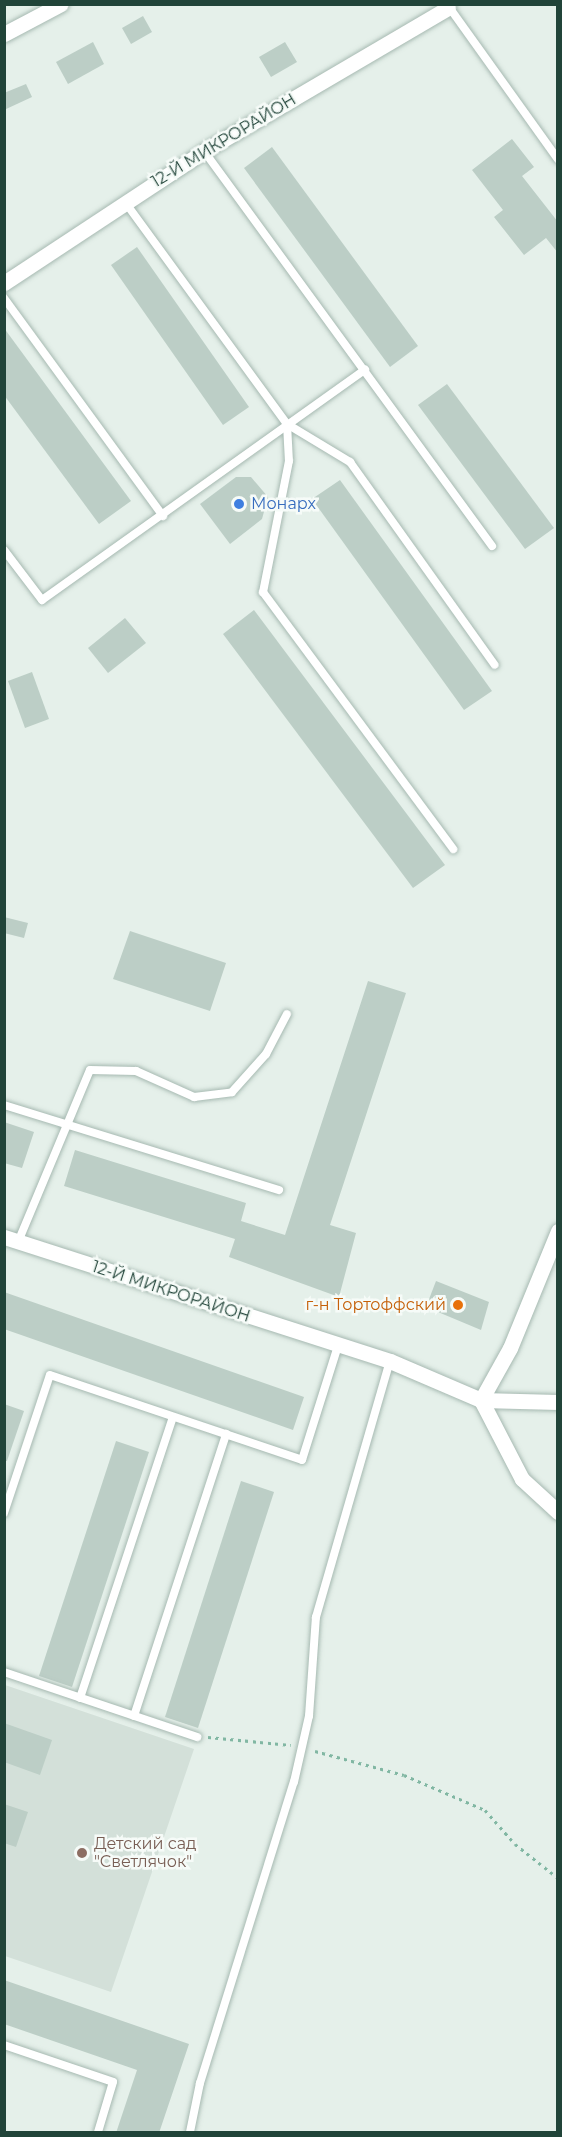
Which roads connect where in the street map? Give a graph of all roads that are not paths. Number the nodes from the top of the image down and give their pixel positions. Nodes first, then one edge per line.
1 (61, 4) edge
2 (449, 6) edge
3 (4, 34) edge
4 (204, 151) junction
5 (558, 159) edge
6 (125, 202) junction
7 (4, 283) edge
8 (4, 298) edge
9 (365, 370) junction
10 (287, 424) junction
11 (163, 516) junction
12 (492, 546) dead end
13 (4, 550) edge
14 (495, 665) dead end
15 (453, 849) dead end
16 (287, 1014) dead end
17 (4, 1105) edge
18 (67, 1125) junction
19 (279, 1190) dead end
20 (558, 1232) edge
21 (11, 1240) edge
22 (338, 1346) junction
23 (390, 1361) junction
24 (481, 1401) junction
25 (558, 1402) edge
26 (173, 1417) junction
27 (226, 1434) junction
28 (558, 1512) edge
29 (4, 1513) edge
30 (4, 1672) edge
31 (80, 1698) junction
32 (134, 1716) junction
33 (197, 1737) road end
34 (4, 2045) edge
35 (98, 2133) edge
36 (190, 2133) edge

1 - 3 street
2 - 4 street, 12-Й МИКРОРАЙОН
2 - 5 lane
4 - 6 street, 12-Й МИКРОРАЙОН
4 - 9 lane
6 - 7 street, 12-Й МИКРОРАЙОН
6 - 10 lane
8 - 11 lane
9 - 10 lane
9 - 12 lane
10 - 11 lane
10 - 14 lane
10 - 15 lane
11 - 13 lane
16 - 18 lane
17 - 18 lane
18 - 19 lane
18 - 21 lane
20 - 24 street
21 - 22 street, 12-Й МИКРОРАЙОН
22 - 23 street, 12-Й МИКРОРАЙОН
22 - 27 lane
23 - 24 street, 12-Й МИКРОРАЙОН
23 - 36 lane
24 - 25 street
24 - 28 street
26 - 27 lane
26 - 29 lane
26 - 31 lane
27 - 32 lane
30 - 31 lane
31 - 32 lane
32 - 33 lane
34 - 35 lane

